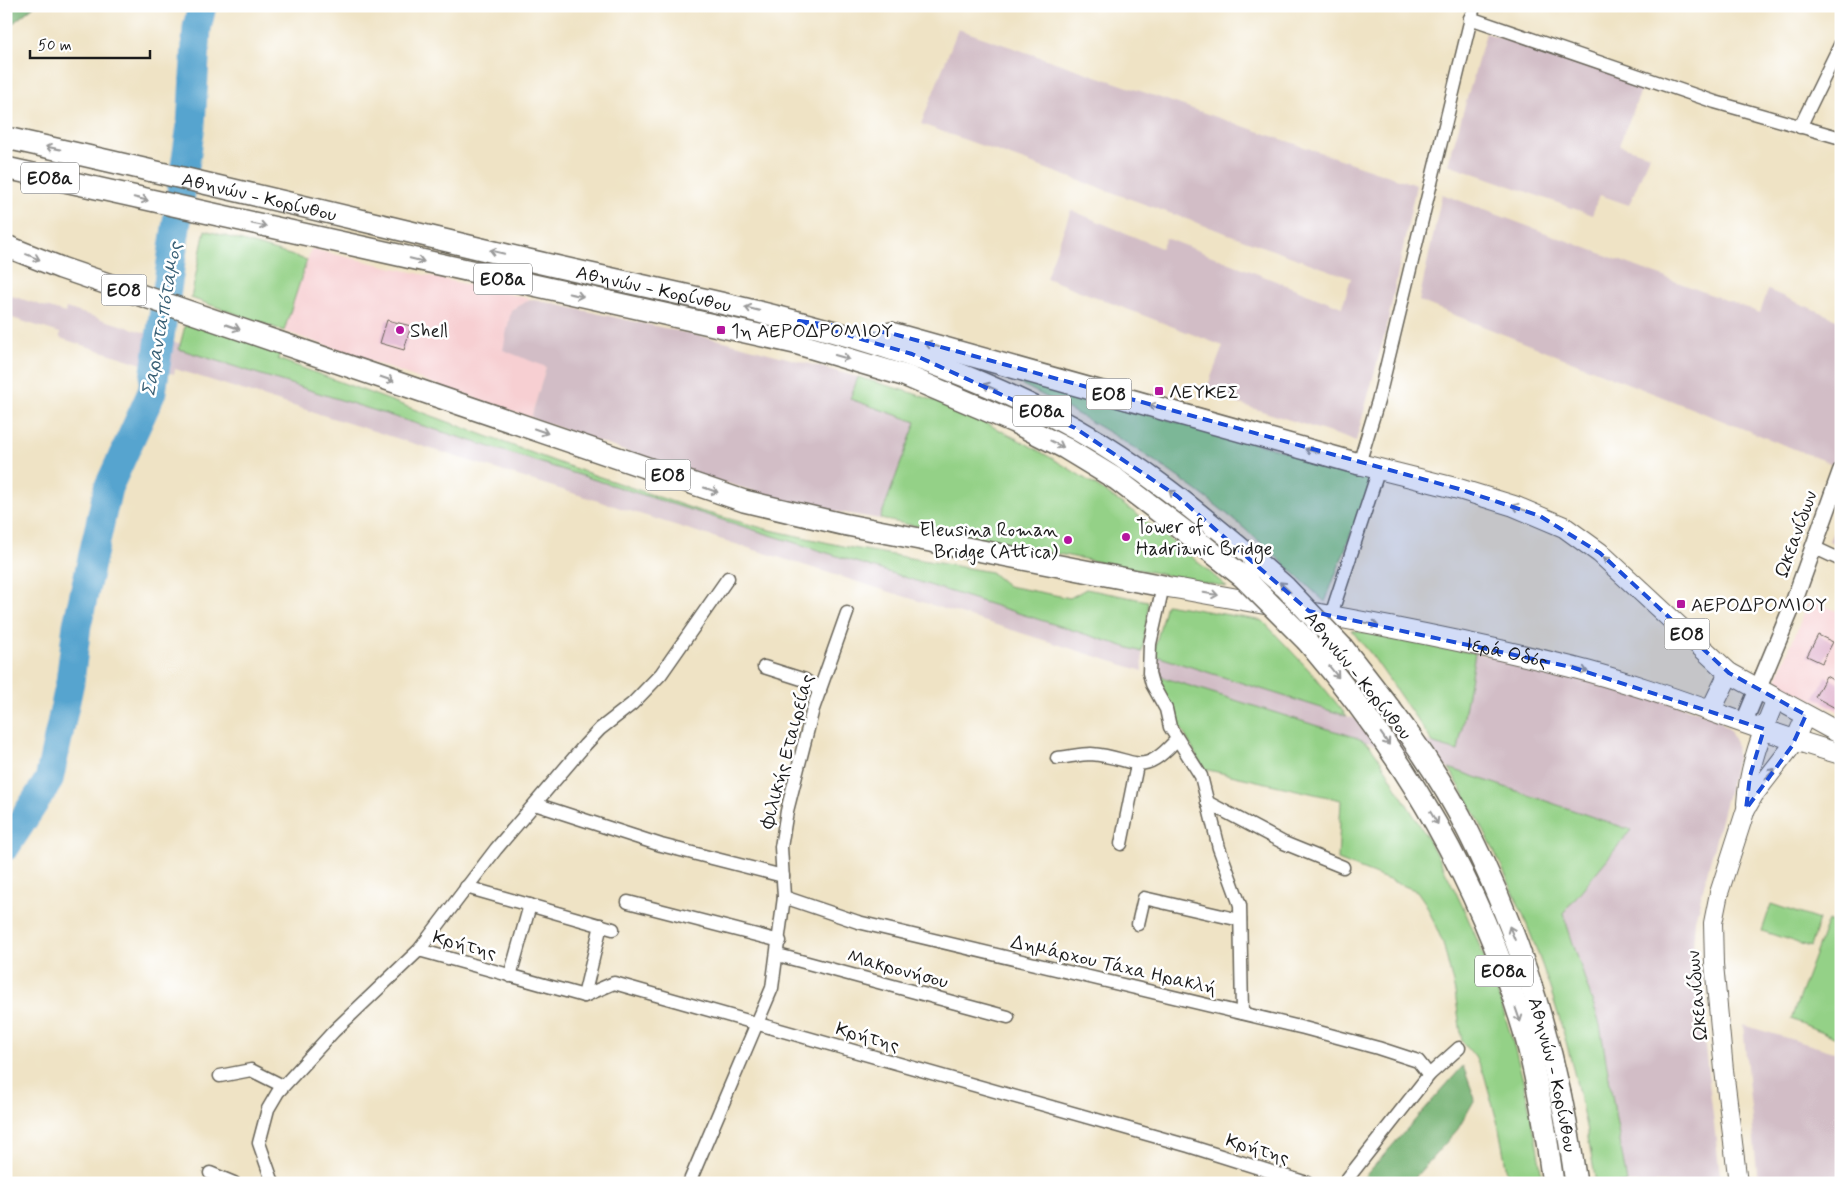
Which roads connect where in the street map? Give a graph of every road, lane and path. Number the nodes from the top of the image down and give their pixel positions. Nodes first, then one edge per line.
1 (1472, 12) edge
2 (1841, 43) edge
3 (1800, 127) junction
4 (6, 138) edge
5 (1841, 138) edge
6 (6, 168) edge
7 (6, 246) edge
8 (800, 321) junction
9 (1369, 466) junction
10 (1841, 471) edge
11 (1813, 547) junction
12 (1841, 560) edge
13 (728, 578) dead end
14 (1163, 586) junction
15 (846, 613) dead end
16 (1331, 615) junction
17 (764, 667) dead end
18 (1729, 672) junction
19 (1757, 689) junction
20 (820, 690) junction
21 (1776, 699) junction
22 (1711, 710) junction
23 (1806, 715) junction
24 (1744, 722) junction
25 (1764, 729) junction
26 (1841, 734) edge
27 (1177, 739) junction
28 (1795, 740) junction
29 (1841, 754) edge
30 (1057, 758) dead end
31 (1137, 765) junction
32 (1207, 802) junction
33 (535, 804) junction
34 (1746, 809) junction
35 (1121, 844) dead end
36 (1343, 866) dead end
37 (783, 876) junction
38 (466, 887) junction
39 (784, 897) junction
40 (628, 902) dead end
41 (530, 905) junction
42 (1240, 920) junction
43 (1138, 924) dead end
44 (780, 941) junction
45 (419, 950) junction
46 (778, 955) junction
47 (510, 976) junction
48 (584, 996) junction
49 (1242, 1013) junction
50 (1008, 1017) dead end
51 (758, 1025) junction
52 (1460, 1048) dead end
53 (1430, 1075) junction
54 (220, 1076) dead end
55 (283, 1086) junction
56 (210, 1174) dead end
57 (234, 1183) edge
58 (273, 1183) edge
59 (689, 1183) edge
60 (1307, 1183) edge
61 (1344, 1183) edge
62 (1553, 1183) edge
63 (1576, 1183) edge
64 (1738, 1183) edge

1 - 3 street
1 - 9 street
2 - 3 street
3 - 5 street
8 -> 4 highway, Αθηνών - Κορίνθου / ΕΟ8
6 -> 62 highway, Αθηνών - Κορίνθου / ΕΟ8α, bridge
7 -> 14 highway, ΕΟ8
9 -> 8 highway, ΕΟ8
63 -> 8 highway, Αθηνών - Κορίνθου / ΕΟ8α, bridge
9 - 16 street
18 -> 9 main road, ΕΟ8
10 - 11 street, Ωκεανίδων
11 - 12 street
11 - 19 street, Ωκεανίδων
13 - 33 street
14 -> 16 main road, Ιερά Οδός / ΕΟ8
14 - 27 street
15 - 20 street, Φιλικής Εταιρείας
16 -> 22 main road, Ιερά Οδός / ΕΟ8
17 - 20 street
18 - 19 main road, ΕΟ8
18 - 22 main road
19 - 21 main road, ΕΟ8
19 - 24 street, Ωκεανίδων
20 - 37 street, Φιλικής Εταιρείας
21 - 23 main road, ΕΟ8
21 - 25 main road, Ωκεανίδων
22 - 24 main road, Ιερά Οδός / ΕΟ8
23 - 26 main road, ΕΟ8
23 - 28 main road, Ωκεανίδων
24 - 25 main road, Ιερά Οδός / ΕΟ8
25 - 28 main road, Ιερά Οδός / ΕΟ8
25 - 34 main road, Ωκεανίδων
27 - 31 street
27 - 32 street
28 - 29 main road, Ιερά Οδός / ΕΟ8
34 -> 28 main road, Ωκεανίδων
30 - 31 street
31 - 35 street
32 - 36 street
32 - 42 street
33 - 37 street
33 - 38 street
34 - 64 main road, Ωκεανίδων
37 - 39 street, Φιλικής Εταιρείας
38 - 41 street
38 - 45 street
39 - 44 street, Φιλικής Εταιρείας
39 - 49 street, Δημάρχου Τάχα Ηρακλή
40 - 44 street
41 - 47 street
41 - 48 street
42 - 43 street
42 - 49 street
44 - 46 street, Φιλικής Εταιρείας
45 - 47 street, Κρήτης
45 - 55 street
46 - 50 street, Μακρονήσου
46 - 51 street, Φιλικής Εταιρείας
47 - 48 street, Κρήτης
48 - 51 street, Κρήτης
49 - 53 street, Δημάρχου Τάχα Ηρακλή
51 - 59 street, Φιλικής Εταιρείας
51 - 60 street, Κρήτης
52 - 53 street
53 - 61 street
54 - 55 street
55 - 58 street
56 - 57 street

